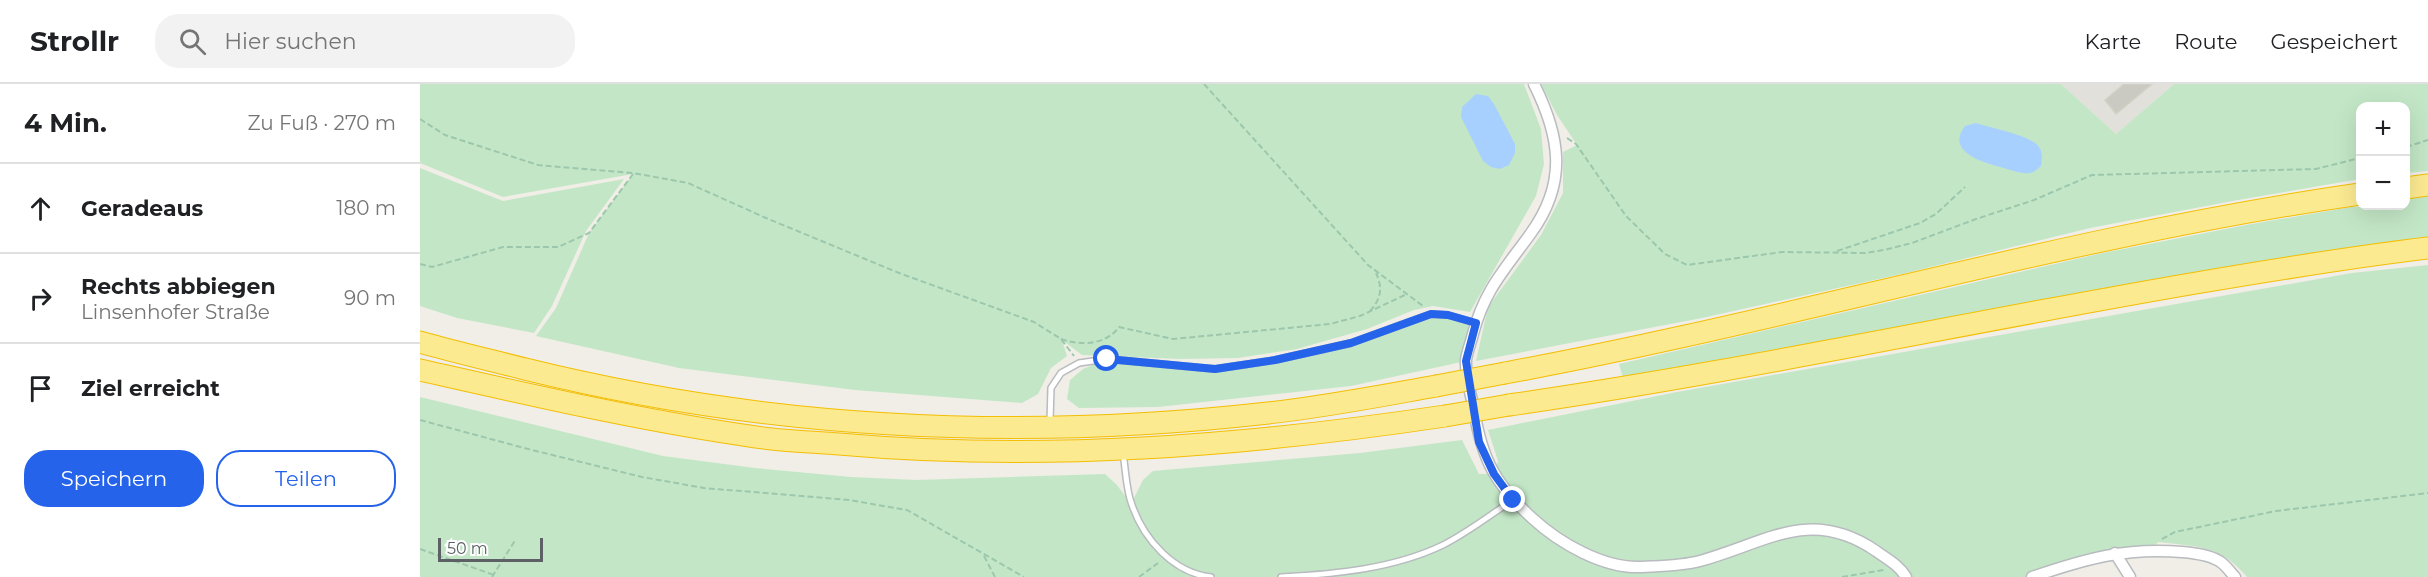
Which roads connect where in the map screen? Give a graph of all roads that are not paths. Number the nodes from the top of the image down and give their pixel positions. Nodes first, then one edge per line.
1 (1534, 84) edge
2 (2428, 185) edge
3 (2410, 187) edge
4 (2356, 195) edge
5 (2428, 248) edge
6 (1476, 323) junction
7 (420, 342) edge
8 (420, 364) edge
9 (420, 370) edge
10 (494, 386) junction
11 (1049, 429) junction
12 (1123, 450) junction
13 (1513, 500) junction
14 (2115, 553) junction
15 (1903, 572) edge
16 (1211, 577) edge
17 (1281, 577) edge
18 (2032, 577) edge
19 (2130, 577) edge
20 (2235, 577) edge

1 - 6 street
2 - 3 highway
4 - 11 highway, bridge
5 - 12 highway, bridge
6 - 11 lane
6 - 13 street
7 - 11 highway
8 - 10 highway
9 - 10 highway
10 - 12 highway
12 - 16 lane
13 - 15 street
13 - 17 lane
14 - 18 street
14 - 19 street
14 - 20 street

